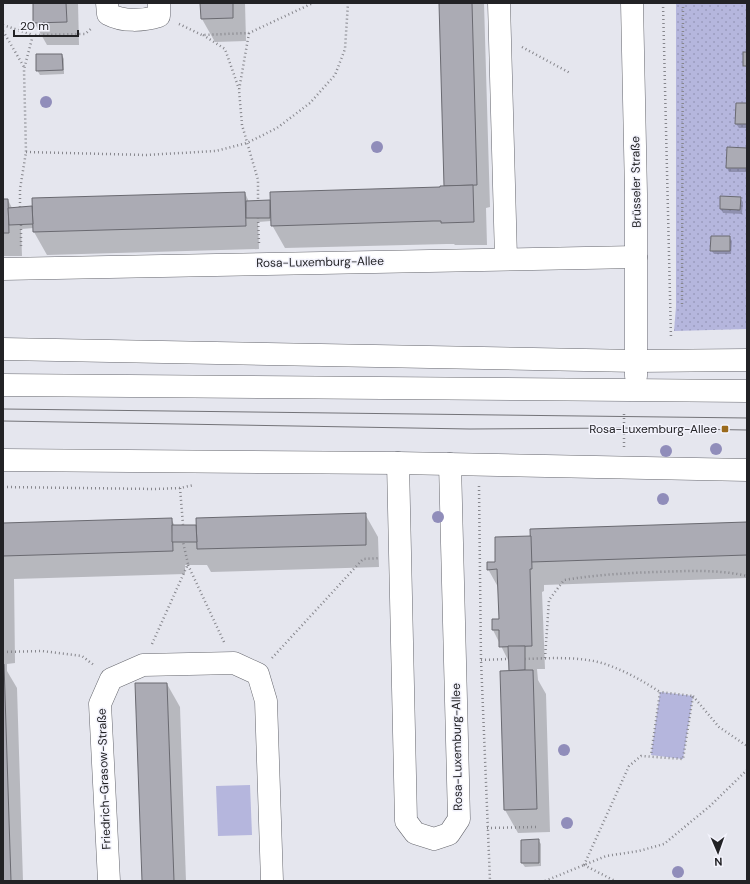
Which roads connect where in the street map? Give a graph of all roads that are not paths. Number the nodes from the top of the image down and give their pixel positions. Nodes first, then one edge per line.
1 (499, 3) edge
2 (632, 3) edge
3 (107, 9) edge
4 (159, 10) edge
5 (636, 257) junction
6 (506, 258) junction
7 (3, 269) edge
8 (3, 349) edge
9 (747, 360) edge
10 (636, 361) junction
11 (3, 385) edge
12 (636, 391) junction
13 (747, 391) edge
14 (3, 460) edge
15 (398, 463) junction
16 (450, 464) junction
17 (747, 470) edge
18 (109, 881) edge
19 (272, 881) edge

1 - 6 street
2 - 5 street, Brüsseler Straße
3 - 4 street
5 - 6 street, Rosa-Luxemburg-Allee
5 - 10 street, Brüsseler Straße
6 - 7 street, Rosa-Luxemburg-Allee
8 - 10 street
9 - 10 street
10 - 12 street
11 - 12 street
12 - 13 street
14 - 15 street
15 - 16 street
15 - 16 street, Rosa-Luxemburg-Allee
16 - 17 street
18 - 19 street, Friedrich-Grasow-Straße

